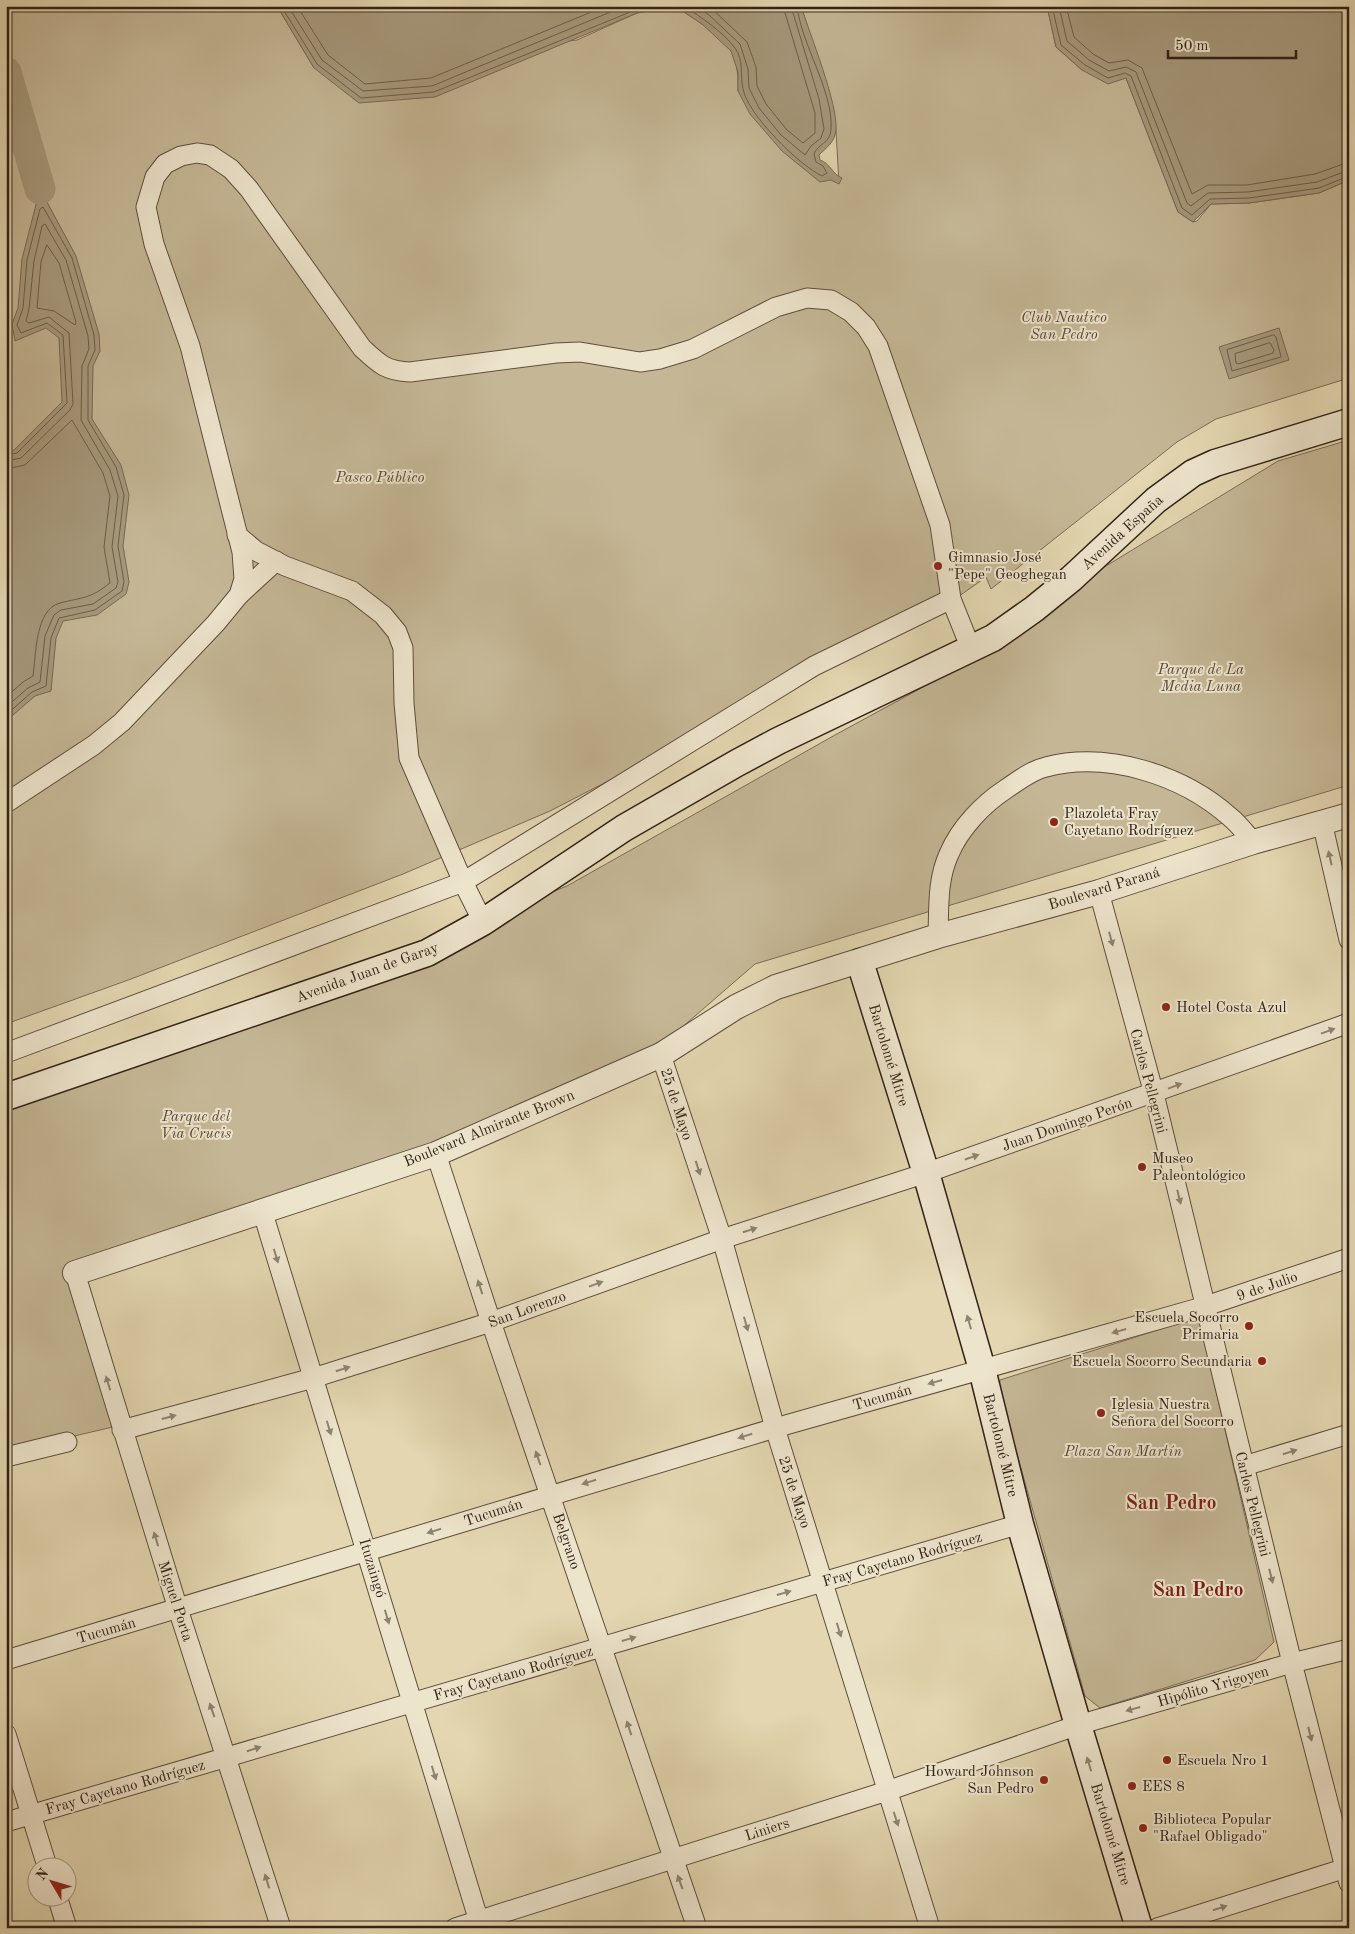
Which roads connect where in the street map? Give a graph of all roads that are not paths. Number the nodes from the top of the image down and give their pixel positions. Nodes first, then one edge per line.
1 (1349, 422) edge
2 (237, 535) junction
3 (276, 561) junction
4 (239, 595) junction
5 (951, 599) junction
6 (971, 648) junction
7 (778, 741) joint
8 (6, 803) edge
9 (1349, 814) edge
10 (1322, 822) junction
11 (1254, 842) junction
12 (462, 882) junction
13 (1099, 892) junction
14 (483, 922) junction
15 (938, 936) junction
16 (1349, 940) edge
17 (860, 962) junction
18 (1349, 1023) edge
19 (6, 1053) edge
20 (661, 1056) junction
21 (1154, 1094) junction
22 (6, 1098) edge
23 (436, 1154) junction
24 (926, 1173) junction
25 (262, 1210) junction
26 (722, 1238) junction
27 (1349, 1258) edge
28 (75, 1273) joint
29 (1206, 1306) junction
30 (491, 1322) junction
31 (982, 1369) junction
32 (313, 1378) junction
33 (775, 1428) junction
34 (122, 1430) junction
35 (1349, 1434) edge
36 (67, 1442) dead end
37 (6, 1457) edge
38 (1244, 1466) junction
39 (551, 1494) junction
40 (1020, 1524) junction
41 (368, 1552) junction
42 (824, 1581) junction
43 (178, 1609) junction
44 (602, 1647) junction
45 (1349, 1649) edge
46 (6, 1660) edge
47 (1292, 1663) junction
48 (413, 1702) junction
49 (1078, 1725) junction
50 (6, 1734) edge
51 (228, 1757) junction
52 (887, 1791) junction
53 (30, 1815) junction
54 (6, 1822) edge
55 (44, 1856) edge
56 (672, 1860) junction
57 (1347, 1873) edge
58 (60, 1906) edge
59 (480, 1924) edge
60 (67, 1928) edge
61 (281, 1928) edge
62 (455, 1928) edge
63 (697, 1928) edge
64 (930, 1928) edge
65 (1139, 1928) edge
66 (1157, 1928) edge

1 - 6 main road, Avenida España
2 - 3 street
2 - 4 street
2 - 5 street
3 - 4 street
3 - 12 street
4 - 8 street
5 - 6 street
5 - 12 street
6 - 7 main road, Avenida España
7 - 14 main road, Avenida Juan de Garay
9 - 10 street, Boulevard Paraná
10 - 11 street, Boulevard Paraná
16 -> 10 street
11 - 13 street, Boulevard Paraná
11 - 15 street
12 - 14 street
12 - 19 street
13 - 15 street, Boulevard Paraná
13 -> 21 street, Carlos Pellegrini
14 - 22 main road, Avenida Juan de Garay
15 - 17 street, Boulevard Paraná
17 - 20 street, Boulevard Almirante Brown
17 - 24 main road, Bartolomé Mitre
21 -> 18 street, Juan Domingo Perón
20 - 23 street, Boulevard Almirante Brown
20 -> 26 street, 25 de Mayo
24 -> 21 street, Juan Domingo Perón
21 -> 29 street, Carlos Pellegrini
23 - 25 street, Boulevard Almirante Brown
30 -> 23 street, Belgrano
26 -> 24 street, San Lorenzo
31 -> 24 main road, Bartolomé Mitre
25 - 28 street, Boulevard Almirante Brown
25 -> 32 street, Ituzaingó
30 -> 26 street, San Lorenzo
26 -> 33 street, 25 de Mayo
27 - 29 street, 9 de Julio
34 -> 28 street, Miguel Porta
29 -> 31 street, 9 de Julio
29 - 38 street, Carlos Pellegrini
32 -> 30 street, San Lorenzo
39 -> 30 street, Belgrano
31 -> 33 street, Tucumán
31 - 40 main road, Bartolomé Mitre
34 -> 32 street, San Lorenzo
32 -> 41 street, Ituzaingó
33 -> 39 street, Tucumán
33 - 42 street, 25 de Mayo
43 -> 34 street, Miguel Porta
38 -> 35 street
36 - 37 street
38 -> 47 street, Carlos Pellegrini
39 -> 41 street, Tucumán
39 - 44 street, Belgrano
40 - 42 street, Fray Cayetano Rodríguez
40 - 49 main road, Bartolomé Mitre
41 - 43 street, Tucumán
41 -> 48 street, Ituzaingó
44 -> 42 street, Fray Cayetano Rodríguez
42 -> 52 street, 25 de Mayo
43 - 46 street, Tucumán
51 -> 43 street, Miguel Porta
44 - 48 street, Fray Cayetano Rodríguez
56 -> 44 street, Belgrano
45 - 47 street, Hipólito Yrigoyen
47 -> 49 street, Hipólito Yrigoyen
47 -> 57 street, Carlos Pellegrini
51 -> 48 street, Fray Cayetano Rodríguez
48 -> 59 street, Ituzaingó
49 - 52 street, Liniers
65 -> 49 main road, Bartolomé Mitre
50 - 53 street
51 - 53 street, Fray Cayetano Rodríguez
61 -> 51 street, Miguel Porta
52 - 56 street, Liniers
52 -> 64 street, 25 de Mayo
53 - 54 street, Fray Cayetano Rodríguez
53 - 55 street
56 - 59 street, Liniers
63 -> 56 street, Belgrano
66 -> 57 street
58 - 60 street
59 - 62 street, Liniers

